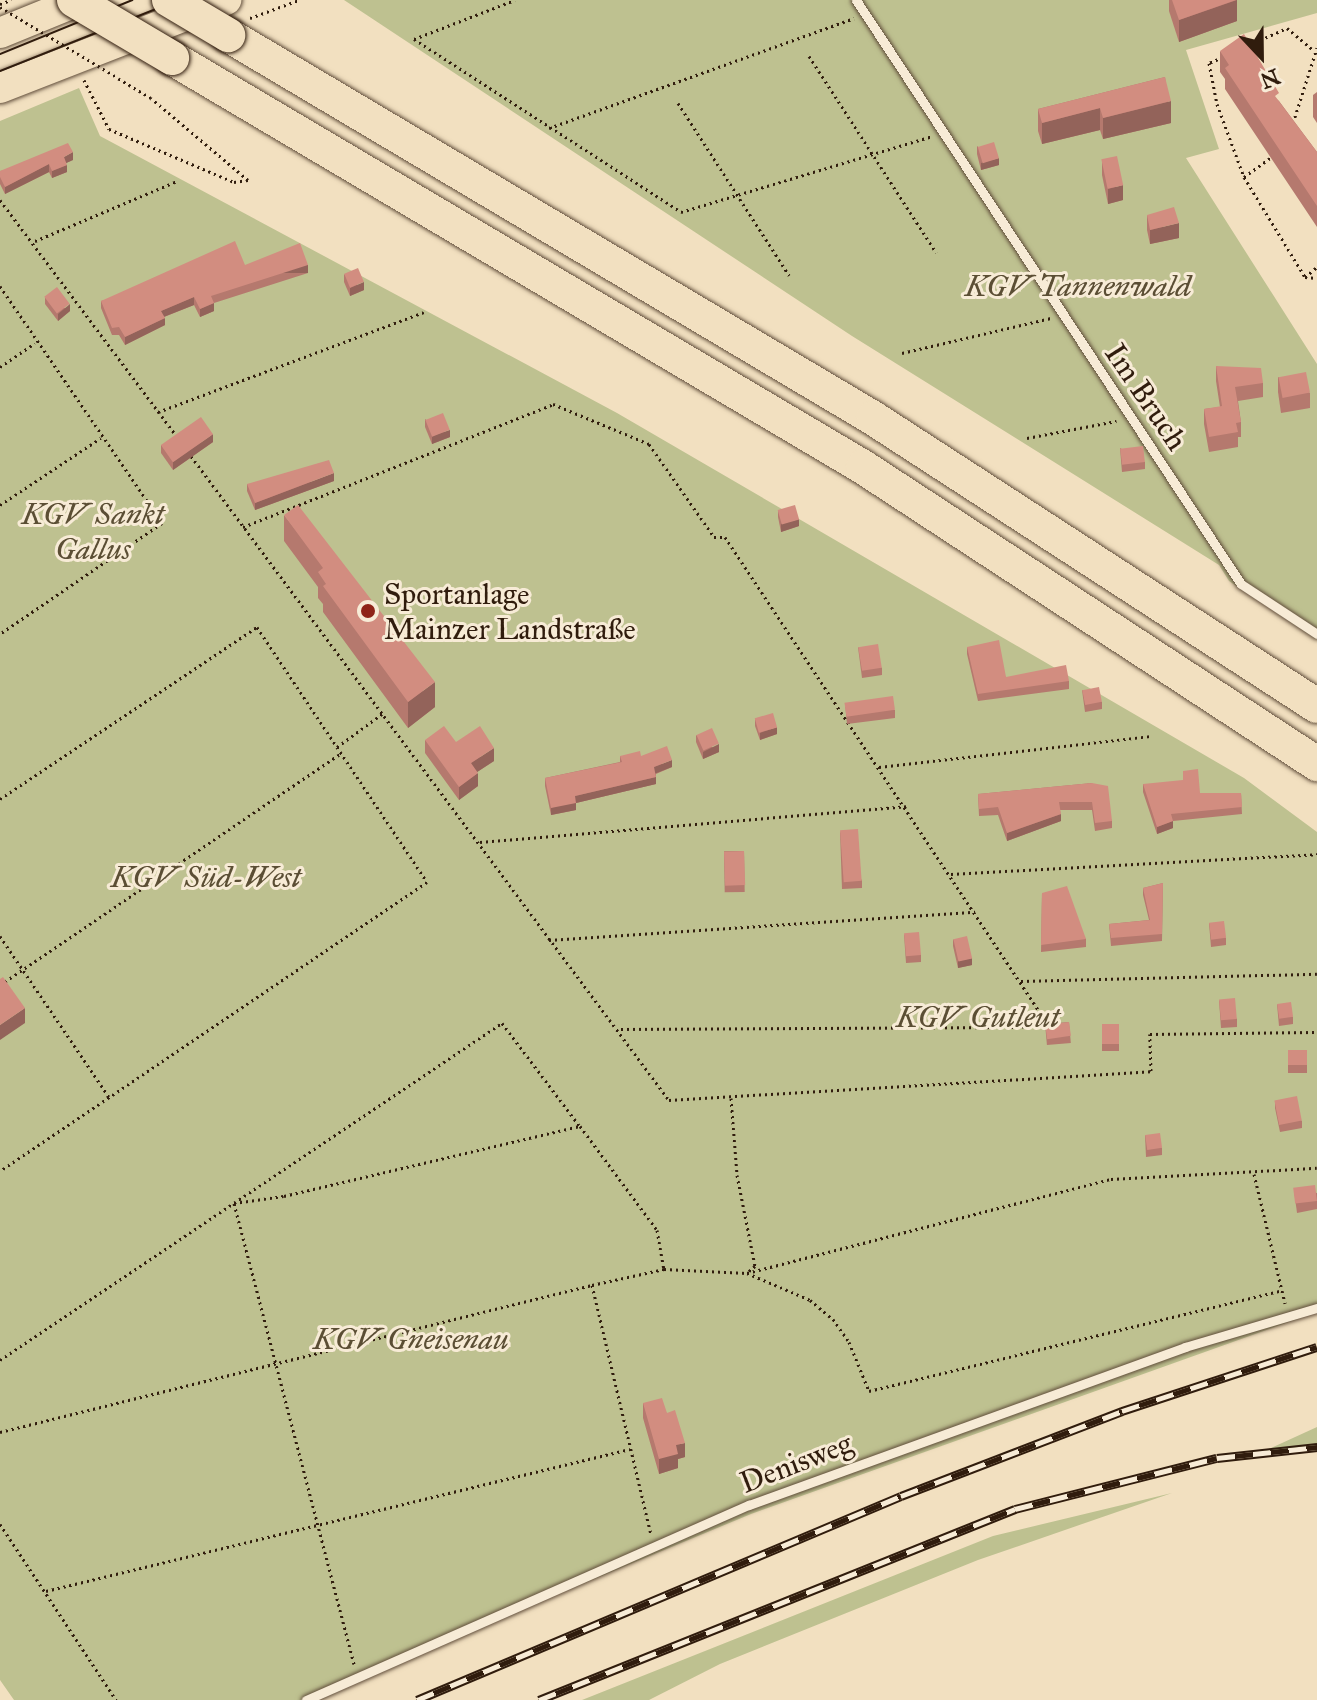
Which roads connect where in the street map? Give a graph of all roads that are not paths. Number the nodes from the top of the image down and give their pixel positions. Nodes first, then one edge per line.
1 (74, 0) edge
2 (81, 0) edge
3 (169, 0) edge
4 (226, 0) edge
5 (856, 0) edge
6 (0, 33) edge
7 (0, 88) edge
8 (1317, 634) edge
9 (1317, 706) edge
10 (1317, 764) edge
11 (1317, 1308) edge
12 (306, 1700) edge

1 - 10 highway, bridge
2 - 6 main road
3 - 9 highway, bridge
4 - 7 main road
5 - 8 lane, Im Bruch
11 - 12 lane, Denisweg

